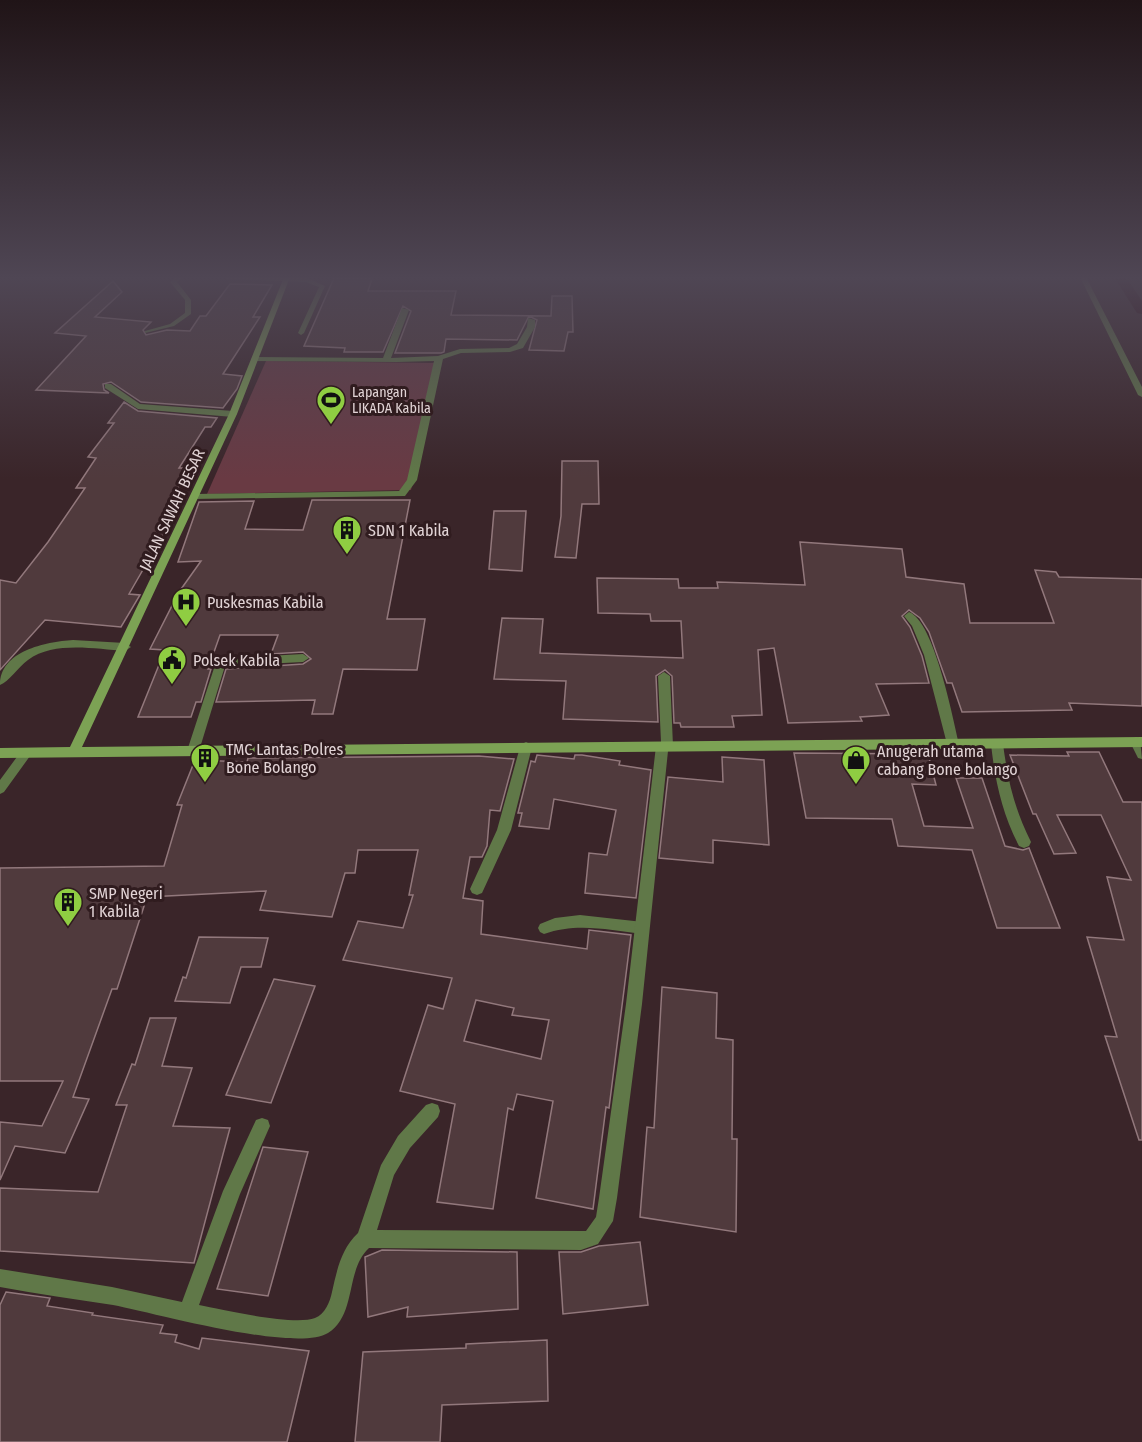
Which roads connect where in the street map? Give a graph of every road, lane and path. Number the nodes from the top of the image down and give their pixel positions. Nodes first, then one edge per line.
1 (261, 344) edge
2 (392, 344) edge
3 (519, 344) edge
4 (1117, 344) edge
5 (439, 358) junction
6 (255, 359) junction
7 (386, 360) junction
8 (108, 386) dead end
9 (1142, 395) edge
10 (233, 414) junction
11 (417, 462) junction
12 (428, 463) dead end
13 (195, 497) junction
14 (909, 616) dead end
15 (126, 647) junction
16 (303, 658) dead end
17 (664, 676) dead end
18 (0, 681) edge
19 (1139, 742) edge
20 (953, 744) junction
21 (997, 744) junction
22 (664, 746) junction
23 (526, 747) junction
24 (193, 750) junction
25 (74, 752) junction
26 (0, 753) edge
27 (26, 753) junction
28 (1142, 754) edge
29 (0, 789) edge
30 (1024, 842) dead end
31 (477, 889) dead end
32 (544, 928) dead end
33 (643, 928) junction
34 (432, 1111) dead end
35 (262, 1126) dead end
36 (365, 1239) junction
37 (0, 1278) edge
38 (188, 1311) junction

1 - 6 main road, JALAN SAWAH BESAR
2 - 7 street
3 - 5 street
4 - 9 street
5 - 7 street
5 - 11 street
6 - 7 street
6 - 10 main road, JALAN SAWAH BESAR
8 - 10 street
10 - 13 main road, JALAN SAWAH BESAR
11 - 12 lane
11 - 13 street
13 - 15 main road, JALAN SAWAH BESAR
14 - 20 street
15 - 18 street
15 - 25 main road, JALAN SAWAH BESAR
16 - 24 street
17 - 22 street
19 - 21 main road
19 - 28 street
20 - 21 main road
20 - 22 main road
21 - 30 street
22 - 23 main road
22 - 33 street
23 - 24 main road
23 - 31 street
24 - 25 main road
25 - 27 main road
26 - 27 main road
27 - 29 lane
32 - 33 lane
33 - 36 street
34 - 36 street
35 - 38 street
36 - 38 street
37 - 38 street

